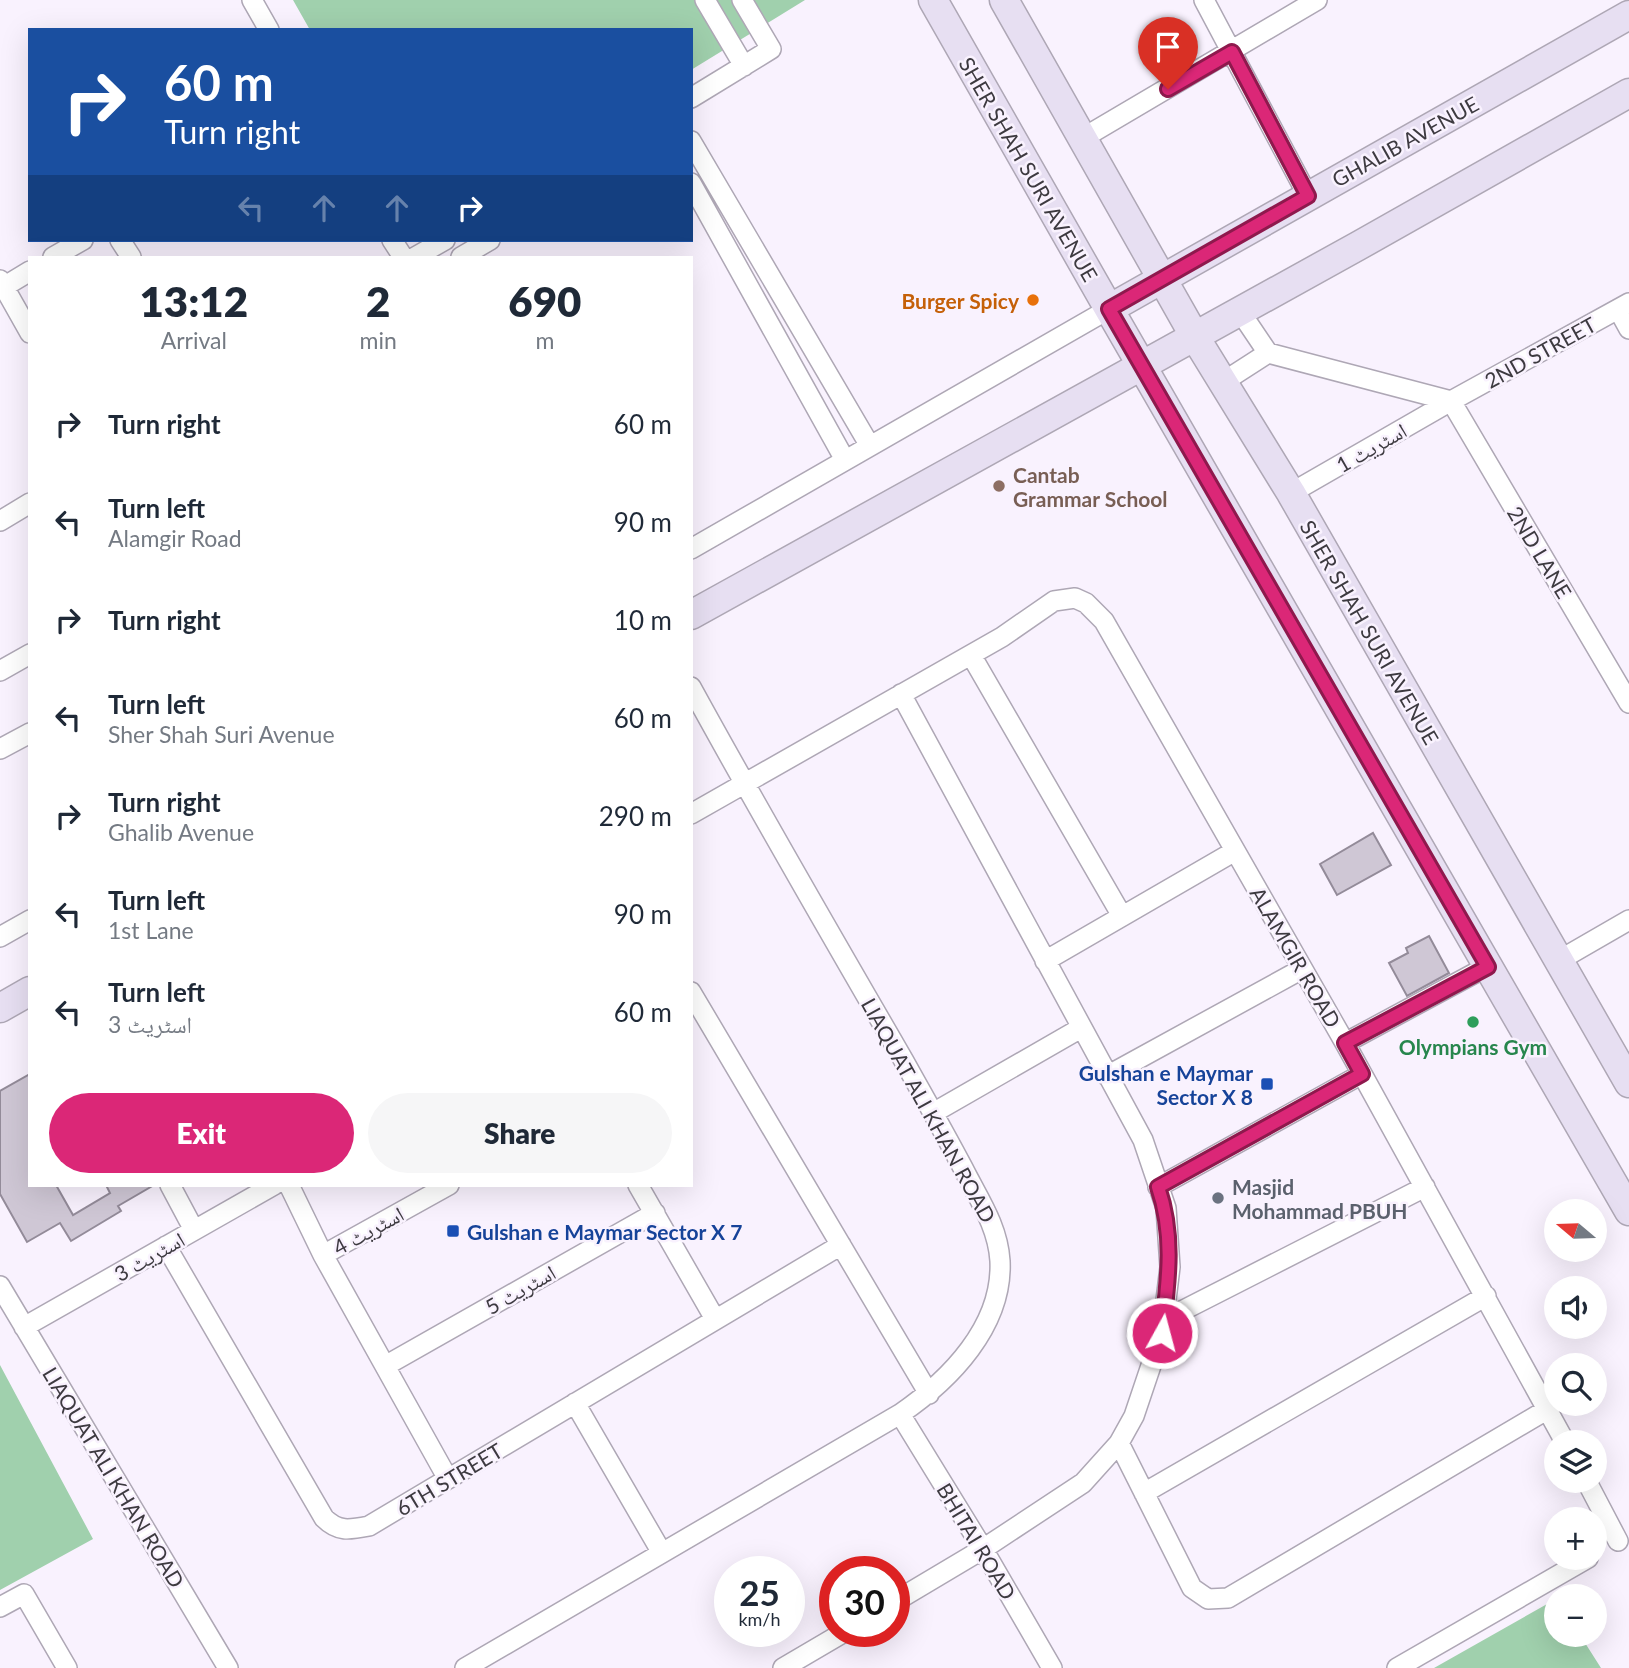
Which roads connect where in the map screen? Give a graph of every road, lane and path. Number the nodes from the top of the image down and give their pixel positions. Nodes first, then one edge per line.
1 (252, 0) edge
2 (705, 0) edge
3 (742, 0) edge
4 (933, 0) edge
5 (1004, 0) edge
6 (1203, 0) edge
7 (1317, 0) edge
8 (1629, 15) edge
9 (269, 28) edge
10 (1232, 52) junction
11 (744, 66) junction
12 (1629, 93) edge
13 (693, 97) edge
14 (1083, 138) junction
15 (693, 144) edge
16 (693, 187) edge
17 (1308, 196) junction
18 (79, 242) edge
19 (441, 242) edge
20 (487, 242) edge
21 (55, 256) edge
22 (417, 256) edge
23 (463, 256) edge
24 (28, 272) edge
25 (1162, 278) junction
26 (1, 285) edge
27 (1623, 306) edge
28 (1109, 309) junction
29 (1239, 310) junction
30 (1629, 328) edge
31 (28, 330) edge
32 (1195, 337) junction
33 (1268, 353) junction
34 (1141, 365) junction
35 (1223, 382) junction
36 (1451, 401) junction
37 (870, 446) junction
38 (845, 460) junction
39 (1291, 493) junction
40 (28, 504) edge
41 (0, 521) edge
42 (693, 548) edge
43 (693, 614) edge
44 (28, 655) edge
45 (971, 655) junction
46 (0, 671) edge
47 (693, 691) edge
48 (901, 694) junction
49 (1629, 703) edge
50 (28, 734) edge
51 (0, 749) edge
52 (744, 783) junction
53 (693, 813) edge
54 (1235, 851) junction
55 (1122, 916) junction
56 (1629, 920) edge
57 (28, 921) edge
58 (0, 937) edge
59 (1045, 961) junction
60 (1558, 961) junction
61 (1488, 967) junction
62 (1302, 969) junction
63 (28, 992) edge
64 (693, 995) edge
65 (0, 1008) edge
66 (1081, 1028) junction
67 (1345, 1043) junction
68 (1362, 1074) junction
69 (1107, 1076) junction
70 (1629, 1083) edge
71 (933, 1113) junction
72 (171, 1187) edge
73 (270, 1187) edge
74 (290, 1187) edge
75 (445, 1187) edge
76 (639, 1187) edge
77 (1158, 1187) junction
78 (1425, 1187) junction
79 (1629, 1212) edge
80 (654, 1213) junction
81 (194, 1230) junction
82 (841, 1245) junction
83 (166, 1246) junction
84 (323, 1255) junction
85 (0, 1286) edge
86 (1486, 1296) junction
87 (715, 1320) junction
88 (1164, 1320) junction
89 (24, 1327) junction
90 (385, 1366) junction
91 (929, 1394) junction
92 (1544, 1402) edge
93 (575, 1404) junction
94 (1544, 1411) edge
95 (900, 1414) junction
96 (1119, 1443) junction
97 (447, 1479) junction
98 (1144, 1493) junction
99 (1594, 1493) edge
100 (1623, 1537) edge
101 (1607, 1546) edge
102 (983, 1549) junction
103 (662, 1553) junction
104 (1567, 1570) edge
105 (910, 1592) edge
106 (0, 1607) edge
107 (819, 1647) edge
108 (67, 1668) edge
109 (228, 1668) edge
110 (465, 1668) edge
111 (783, 1668) edge
112 (1052, 1668) edge
113 (1396, 1668) edge

1 - 9 street
2 - 11 street
3 - 11 street
4 - 28 street, SHER SHAH SURI AVENUE
5 - 14 street, SHER SHAH SURI AVENUE
6 - 10 street
7 - 10 street
8 - 17 street, GHALIB AVENUE
10 - 14 street
10 - 17 street
11 - 13 street
12 - 29 street
14 - 25 street, SHER SHAH SURI AVENUE
15 - 37 street
16 - 38 street
17 - 25 street, GHALIB AVENUE
18 - 21 street
19 - 22 street
20 - 23 street
24 - 26 street
25 - 28 street, GHALIB AVENUE
25 - 32 street, SHER SHAH SURI AVENUE
26 - 31 street
27 - 30 street
27 - 36 street, 2ND STREET
28 - 34 street, SHER SHAH SURI AVENUE
28 - 37 street
29 - 32 street
29 - 33 street
32 - 34 street
32 - 35 street, SHER SHAH SURI AVENUE
33 - 35 street
33 - 36 street
34 - 43 street
34 - 61 street, SHER SHAH SURI AVENUE
35 - 39 street, SHER SHAH SURI AVENUE
36 - 39 street, اسٹریٹ 1
36 - 49 street, 2ND LANE
37 - 38 street
38 - 42 street
39 - 60 street, SHER SHAH SURI AVENUE
40 - 41 street
44 - 46 street
45 - 48 street
45 - 54 street, ALAMGIR ROAD
45 - 55 street
47 - 52 street, LIAQUAT ALI KHAN ROAD
48 - 52 street
48 - 59 street
50 - 51 street
52 - 53 street
52 - 71 street, LIAQUAT ALI KHAN ROAD
54 - 55 street
54 - 62 street, ALAMGIR ROAD
55 - 59 street
56 - 60 street
57 - 58 street
59 - 66 street
60 - 70 street, SHER SHAH SURI AVENUE
61 - 67 street
61 - 79 street, SHER SHAH SURI AVENUE
62 - 67 street, ALAMGIR ROAD
62 - 69 street
63 - 65 street
64 - 82 street
66 - 69 street
66 - 71 street
67 - 68 street, ALAMGIR ROAD
68 - 77 street
68 - 78 street, ALAMGIR ROAD
69 - 77 street
71 - 91 street, LIAQUAT ALI KHAN ROAD
72 - 81 street
73 - 81 street, اسٹریٹ 3
74 - 84 street
75 - 84 street, اسٹریٹ 4
76 - 80 street
77 - 88 street
78 - 86 street, ALAMGIR ROAD
78 - 88 street
80 - 87 street
80 - 90 street, اسٹریٹ 5
81 - 83 street, اسٹریٹ 3
82 - 87 street, 6TH STREET
82 - 91 street
83 - 89 street, اسٹریٹ 3
83 - 97 street, 6TH STREET
84 - 90 street
85 - 89 street, LIAQUAT ALI KHAN ROAD
86 - 92 street, ALAMGIR ROAD
86 - 98 street
87 - 93 street, 6TH STREET
88 - 96 street
89 - 109 street, LIAQUAT ALI KHAN ROAD
90 - 97 street
91 - 95 street, LIAQUAT ALI KHAN ROAD
93 - 97 street, 6TH STREET
93 - 103 street
94 - 98 street
95 - 102 street, BHITAI ROAD
95 - 103 street, LIAQUAT ALI KHAN ROAD
96 - 98 street
96 - 102 street
99 - 100 street
100 - 101 street
102 - 105 street
102 - 112 street, BHITAI ROAD
103 - 110 street, LIAQUAT ALI KHAN ROAD
104 - 113 street
106 - 108 street
107 - 111 street

